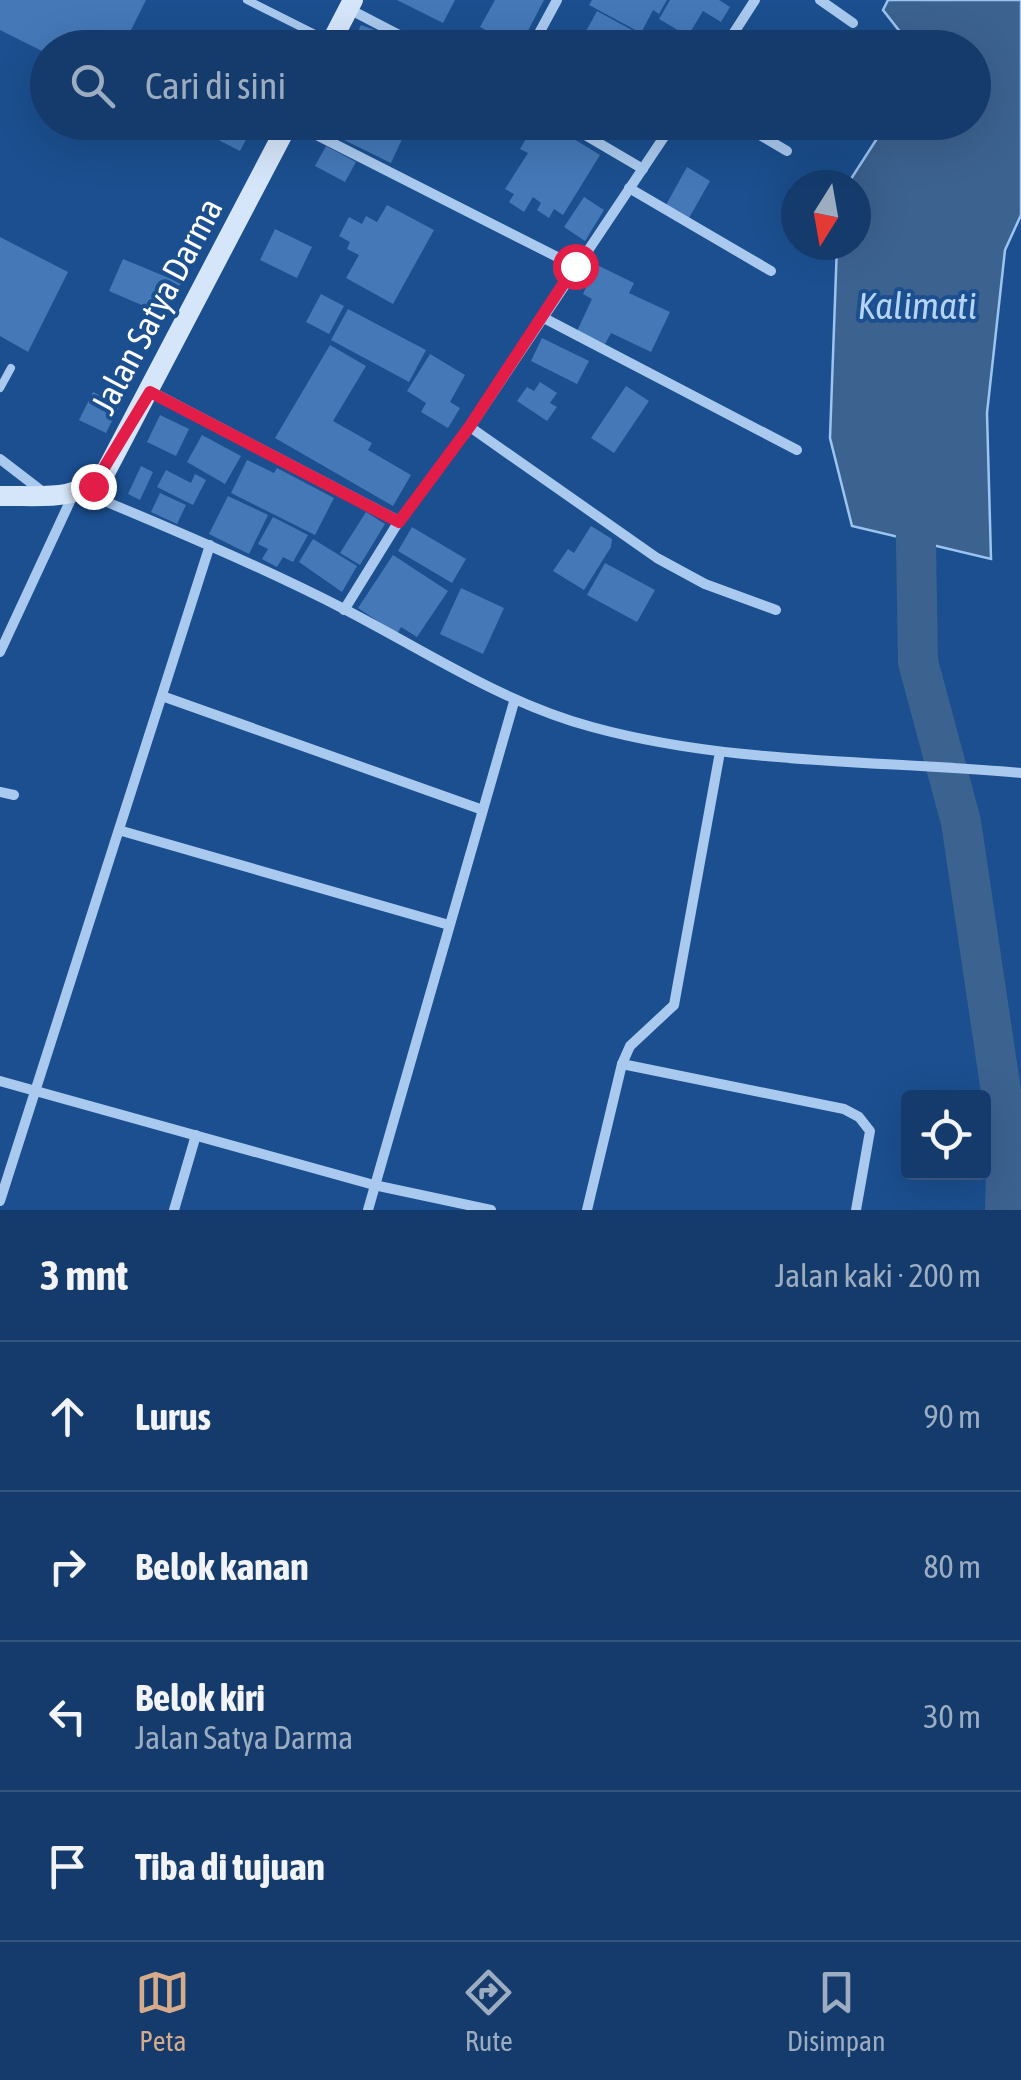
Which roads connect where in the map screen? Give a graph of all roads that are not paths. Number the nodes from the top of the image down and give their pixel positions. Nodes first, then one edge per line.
1 (247, 0) edge
2 (557, 0) edge
3 (755, 0) edge
4 (820, 0) edge
5 (351, 5) edge
6 (853, 23) dead end
7 (302, 30) edge
8 (337, 30) edge
9 (393, 30) edge
10 (541, 30) edge
11 (736, 30) edge
12 (281, 140) edge
13 (326, 140) edge
14 (594, 140) edge
15 (662, 140) edge
16 (768, 140) edge
17 (787, 151) dead end
18 (643, 169) junction
19 (629, 188) junction
20 (575, 266) junction
21 (771, 271) dead end
22 (542, 317) junction
23 (11, 368) dead end
24 (0, 388) edge
25 (150, 392) junction
26 (470, 426) junction
27 (797, 450) dead end
28 (0, 459) edge
29 (78, 493) junction
30 (46, 494) junction
31 (0, 496) edge
32 (399, 522) junction
33 (210, 544) junction
34 (344, 610) junction
35 (776, 610) dead end
36 (5, 630) edge
37 (0, 652) edge
38 (162, 696) junction
39 (514, 702) junction
40 (720, 752) junction
41 (1021, 772) edge
42 (0, 792) edge
43 (14, 795) dead end
44 (480, 809) junction
45 (122, 831) junction
46 (448, 925) junction
47 (622, 1064) junction
48 (0, 1081) edge
49 (37, 1091) junction
50 (196, 1135) junction
51 (374, 1185) junction
52 (0, 1201) edge
53 (174, 1210) edge
54 (368, 1210) edge
55 (491, 1210) edge
56 (587, 1210) edge
57 (856, 1210) edge

1 - 7 lane
2 - 10 street
3 - 11 street
4 - 6 street
5 - 8 main road
5 - 9 street
12 - 25 main road, Jalan Satya Darma
13 - 20 street
14 - 18 street
15 - 18 street
16 - 17 street
18 - 19 street
19 - 20 street
19 - 21 street
20 - 22 street
22 - 26 street
22 - 27 street
23 - 24 lane
25 - 29 main road, Jalan Satya Darma
25 - 32 street
26 - 32 street
26 - 35 street
28 - 30 street
29 - 30 main road
29 - 33 street
29 - 36 street
30 - 31 main road
32 - 34 street
33 - 34 street
33 - 38 street
34 - 39 street
36 - 37 street
38 - 44 street
38 - 45 street
39 - 40 street
39 - 44 street
40 - 41 street
40 - 47 street
42 - 43 street
44 - 46 street
45 - 46 street
45 - 49 street
46 - 51 street
47 - 56 street
47 - 57 street
48 - 49 street
49 - 50 street
49 - 52 street
50 - 51 street
50 - 53 street
51 - 54 street
51 - 55 street

